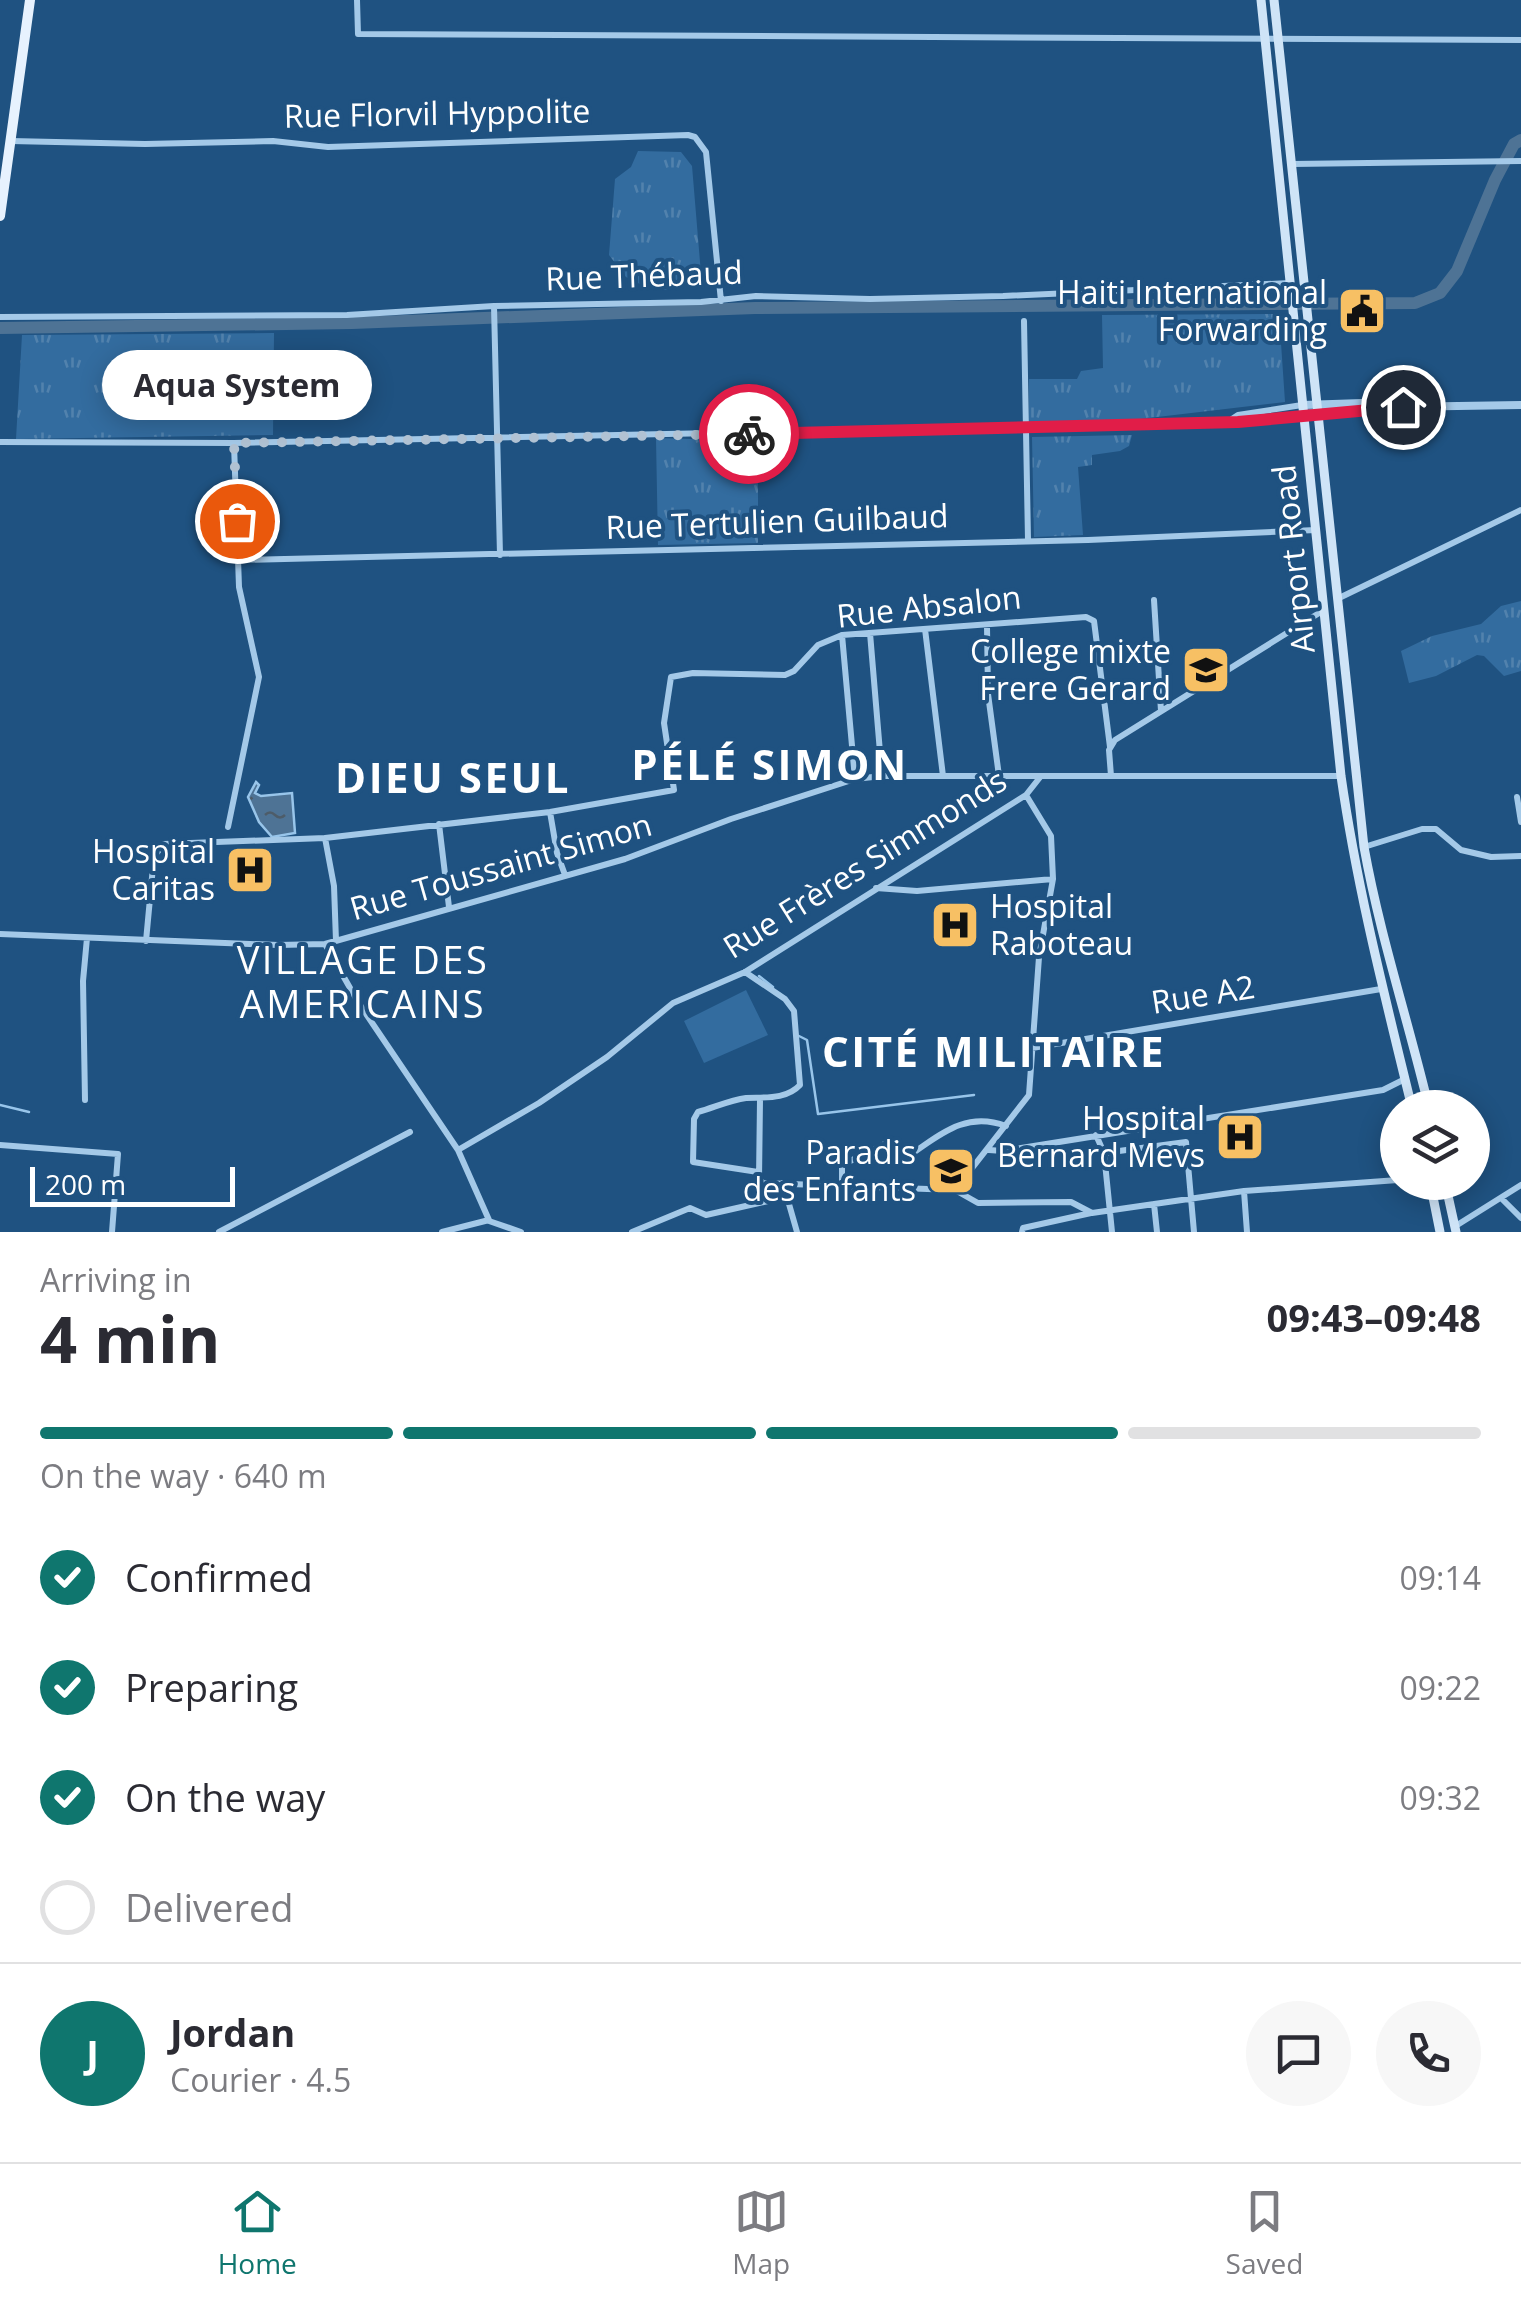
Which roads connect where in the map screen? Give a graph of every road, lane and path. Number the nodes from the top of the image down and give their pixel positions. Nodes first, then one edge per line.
1 (30, 0) edge
2 (358, 0) edge
3 (1261, 0) edge
4 (1274, 0) edge
5 (1279, 40) junction
6 (1521, 40) edge
7 (1265, 41) junction
8 (10, 141) junction
9 (1520, 161) edge
10 (1292, 164) junction
11 (0, 216) edge
12 (1290, 285) junction
13 (721, 301) junction
14 (494, 308) junction
15 (0, 316) edge
16 (1024, 320) dead end
17 (1521, 404) edge
18 (1303, 410) junction
19 (1318, 411) junction
20 (1026, 428) junction
21 (495, 438) junction
22 (0, 442) edge
23 (234, 443) junction
24 (1521, 510) edge
25 (1316, 530) junction
26 (1028, 540) junction
27 (500, 555) junction
28 (239, 560) junction
29 (1338, 599) junction
30 (1154, 600) dead end
31 (1324, 610) junction
32 (987, 626) junction
33 (925, 629) junction
34 (870, 632) junction
35 (842, 635) junction
36 (1161, 711) junction
37 (1110, 747) junction
38 (1354, 774) junction
39 (882, 776) junction
40 (942, 776) junction
41 (999, 776) junction
42 (1042, 776) junction
43 (1111, 776) junction
44 (1341, 776) junction
45 (855, 779) junction
46 (1026, 795) junction
47 (1520, 795) edge
48 (550, 812) junction
49 (1521, 822) edge
50 (439, 824) junction
51 (228, 827) dead end
52 (325, 838) junction
53 (1364, 847) junction
54 (1521, 856) edge
55 (565, 875) junction
56 (1053, 879) junction
57 (876, 888) junction
58 (449, 907) junction
59 (0, 934) edge
60 (87, 938) junction
61 (146, 941) junction
62 (336, 941) junction
63 (325, 944) junction
64 (746, 972) junction
65 (1381, 989) junction
66 (1032, 1048) junction
67 (1404, 1079) junction
68 (1407, 1090) edge
69 (1424, 1090) edge
70 (85, 1100) dead end
71 (760, 1100) junction
72 (1006, 1126) junction
73 (410, 1132) dead end
74 (1096, 1135) junction
75 (0, 1145) edge
76 (458, 1150) junction
77 (988, 1150) junction
78 (1104, 1154) junction
79 (759, 1172) junction
80 (1380, 1181) edge
81 (783, 1183) junction
82 (842, 1185) junction
83 (1521, 1185) edge
84 (955, 1190) junction
85 (1244, 1191) junction
86 (786, 1197) junction
87 (1192, 1198) junction
88 (1502, 1199) junction
89 (1434, 1200) edge
90 (1449, 1200) edge
91 (1154, 1204) junction
92 (1110, 1209) junction
93 (1092, 1212) junction
94 (1521, 1218) edge
95 (489, 1220) junction
96 (1455, 1229) edge
97 (112, 1232) edge
98 (220, 1232) edge
99 (442, 1232) edge
100 (521, 1232) edge
101 (632, 1232) edge
102 (796, 1232) edge
103 (1022, 1232) edge
104 (1112, 1232) edge
105 (1157, 1232) edge
106 (1194, 1232) edge
107 (1247, 1232) edge
108 (1440, 1232) edge

1 - 8 main road
2 - 7 street
3 - 7 main road, Airport Road
4 - 5 main road, Airport Road
5 - 6 street
5 - 7 street
5 - 10 main road, Airport Road
7 - 12 main road, Airport Road
8 - 11 main road
8 - 13 street, Rue Florvil Hyppolite
9 - 10 street
10 - 19 main road, Airport Road
12 - 13 street, Rue Thébaud
12 - 18 main road, Airport Road
13 - 14 street, Rue Thébaud
14 - 15 street, Rue Thébaud
14 - 21 street
16 - 20 street
17 - 19 street
18 - 19 street
18 - 20 street
18 - 25 main road, Airport Road
19 - 29 main road, Airport Road
20 - 21 street
20 - 26 street
21 - 23 street
21 - 27 street
22 - 23 street
23 - 28 street
24 - 29 street
25 - 26 street, Rue Tertulien Guilbaud
25 - 31 main road, Airport Road
26 - 27 street, Rue Tertulien Guilbaud
27 - 28 street, Rue Tertulien Guilbaud
28 - 51 street
29 - 38 main road, Airport Road
30 - 36 street
31 - 36 street
31 - 44 main road, Airport Road
32 - 33 street, Rue Absalon
32 - 37 street, Rue Absalon
32 - 41 street
33 - 34 street, Rue Absalon
33 - 40 street
34 - 35 street, Rue Absalon
34 - 39 street
35 - 45 street
35 - 48 street, Rue Absalon
36 - 37 street
37 - 43 street
38 - 44 main road
38 - 53 main road, Airport Road
39 - 40 street, Rue Toussaint Simon
39 - 45 street, Rue Toussaint Simon
40 - 41 street, Rue Toussaint Simon
41 - 42 street, Rue Toussaint Simon
42 - 43 street, Rue Frères Simmonds
42 - 46 street, Rue Frères Simmonds
43 - 44 street, Rue Frères Simmonds
44 - 65 main road, Airport Road
45 - 55 street, Rue Toussaint Simon
46 - 56 street
46 - 57 street, Rue Frères Simmonds
47 - 49 street
48 - 50 street, Rue Absalon
48 - 55 street
50 - 52 street, Rue Absalon
50 - 58 street
52 - 61 street, Rue Absalon
52 - 62 street
53 - 54 street
53 - 69 main road, Airport Road
55 - 58 street, Rue Toussaint Simon
56 - 57 street
56 - 66 street
57 - 64 street, Rue Frères Simmonds
58 - 62 street, Rue Toussaint Simon
59 - 60 street, Rue Toussaint Simon
60 - 61 street, Rue Toussaint Simon
60 - 70 street
61 - 63 street, Rue Toussaint Simon
62 - 63 street, Rue Toussaint Simon
63 - 76 street
64 - 71 street
64 - 76 street, Rue Frères Simmonds
65 - 66 street, Rue A2
65 - 67 main road, Airport Road
66 - 72 street
67 - 68 main road, Airport Road
67 - 74 street
71 - 79 street
71 - 79 street
72 - 77 street
72 - 82 street
73 - 98 street
74 - 77 street
74 - 78 street
75 - 97 street
76 - 95 street
77 - 84 street
78 - 87 street
78 - 92 street
79 - 81 street
80 - 85 street
81 - 82 street
81 - 86 street
82 - 84 street
83 - 88 street
84 - 93 street
85 - 87 street
85 - 107 street
86 - 101 street
86 - 102 street
87 - 91 street
87 - 106 street
88 - 94 street
88 - 96 street
89 - 108 main road
90 - 96 main road
91 - 92 street
91 - 105 street
92 - 93 street
92 - 104 street
93 - 103 street
95 - 99 street
95 - 100 street

